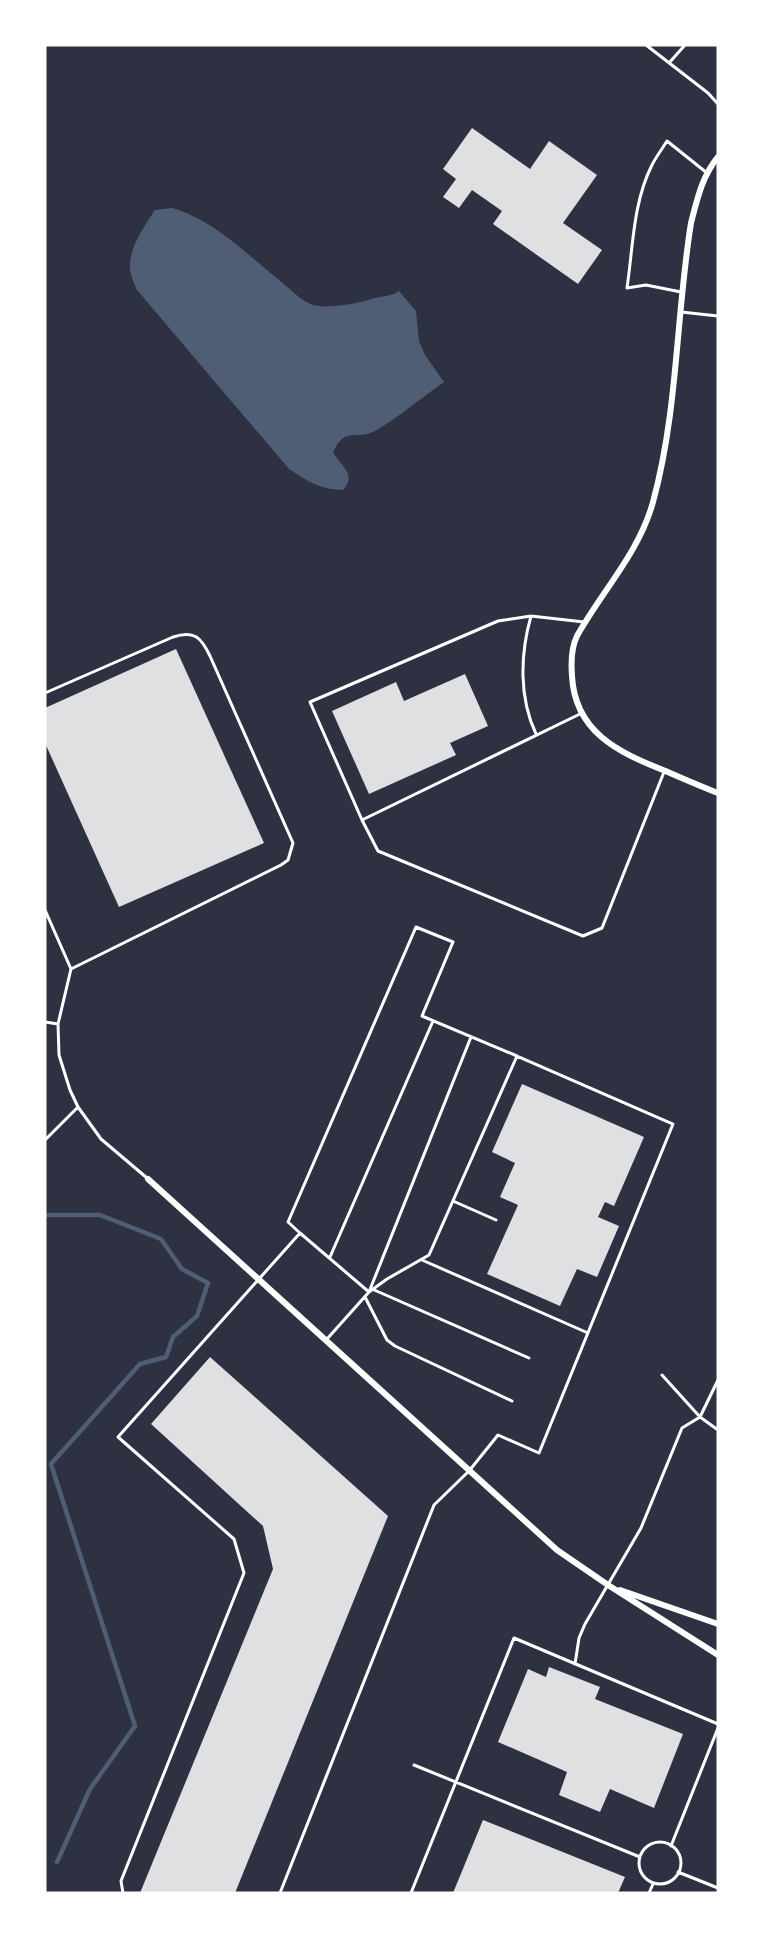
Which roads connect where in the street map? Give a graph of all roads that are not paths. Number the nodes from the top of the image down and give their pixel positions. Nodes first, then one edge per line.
1 (646, 45) edge
2 (685, 45) edge
3 (669, 63) junction
4 (718, 104) edge
5 (718, 157) edge
6 (707, 173) junction
7 (683, 292) junction
8 (681, 312) junction
9 (718, 316) edge
10 (531, 616) junction
11 (586, 622) junction
12 (45, 693) edge
13 (582, 712) junction
14 (537, 734) junction
15 (664, 771) junction
16 (718, 793) edge
17 (362, 820) junction
18 (45, 910) edge
19 (71, 969) junction
20 (433, 1021) junction
21 (45, 1022) edge
22 (58, 1024) junction
23 (471, 1037) junction
24 (517, 1056) junction
25 (78, 1107) junction
26 (45, 1140) edge
27 (148, 1179) joint
28 (453, 1201) junction
29 (496, 1220) dead end
30 (300, 1233) junction
31 (330, 1257) junction
32 (422, 1259) junction
33 (259, 1280) junction
34 (371, 1291) junction
35 (365, 1296) junction
36 (588, 1333) junction
37 (326, 1341) junction
38 (529, 1358) dead end
39 (662, 1375) dead end
40 (718, 1380) edge
41 (512, 1401) dead end
42 (700, 1417) junction
43 (718, 1430) edge
44 (469, 1471) junction
45 (608, 1585) junction
46 (718, 1624) edge
47 (718, 1655) edge
48 (575, 1664) junction
49 (718, 1726) edge
50 (414, 1765) dead end
51 (456, 1781) junction
52 (671, 1846) junction
53 (640, 1857) junction
54 (678, 1872) junction
55 (653, 1883) junction
56 (718, 1888) edge
57 (123, 1893) edge
58 (280, 1893) edge
59 (411, 1893) edge
60 (649, 1893) edge

1 - 3 lane
2 - 3 lane
3 - 4 lane
5 - 6 street
6 - 7 street
6 - 7 lane
7 - 8 street
8 - 9 lane
8 - 11 street
10 - 11 lane
10 - 14 lane
10 - 17 lane
11 - 13 street
12 - 19 lane
13 - 14 lane
13 - 15 street
14 - 17 lane
15 - 16 street
15 - 17 lane
18 - 19 lane
19 - 22 lane
20 - 23 lane
20 - 30 lane
20 - 31 lane
21 - 22 lane
22 - 25 lane
23 - 24 lane
23 - 34 lane
24 - 28 lane
24 - 36 lane
25 - 26 lane
25 - 27 lane
27 - 33 street
28 - 29 lane
28 - 32 lane
30 - 31 lane
30 - 33 lane
31 - 34 lane
32 - 34 lane
32 - 36 lane
33 - 37 street
33 - 57 lane
34 - 35 lane
34 - 38 lane
35 - 37 lane
35 - 41 lane
36 - 44 lane
37 - 44 street
39 - 42 lane
40 - 42 lane
42 - 43 lane
42 - 45 lane
44 - 45 street
44 - 58 lane
45 - 46 street
45 - 47 street
45 - 48 lane
48 - 49 lane
48 - 51 lane
49 - 52 lane
50 - 51 lane
51 - 53 lane
51 - 59 lane
52 - 53 lane
52 - 54 lane
53 - 55 lane
54 - 55 lane
54 - 56 lane
55 - 60 lane

